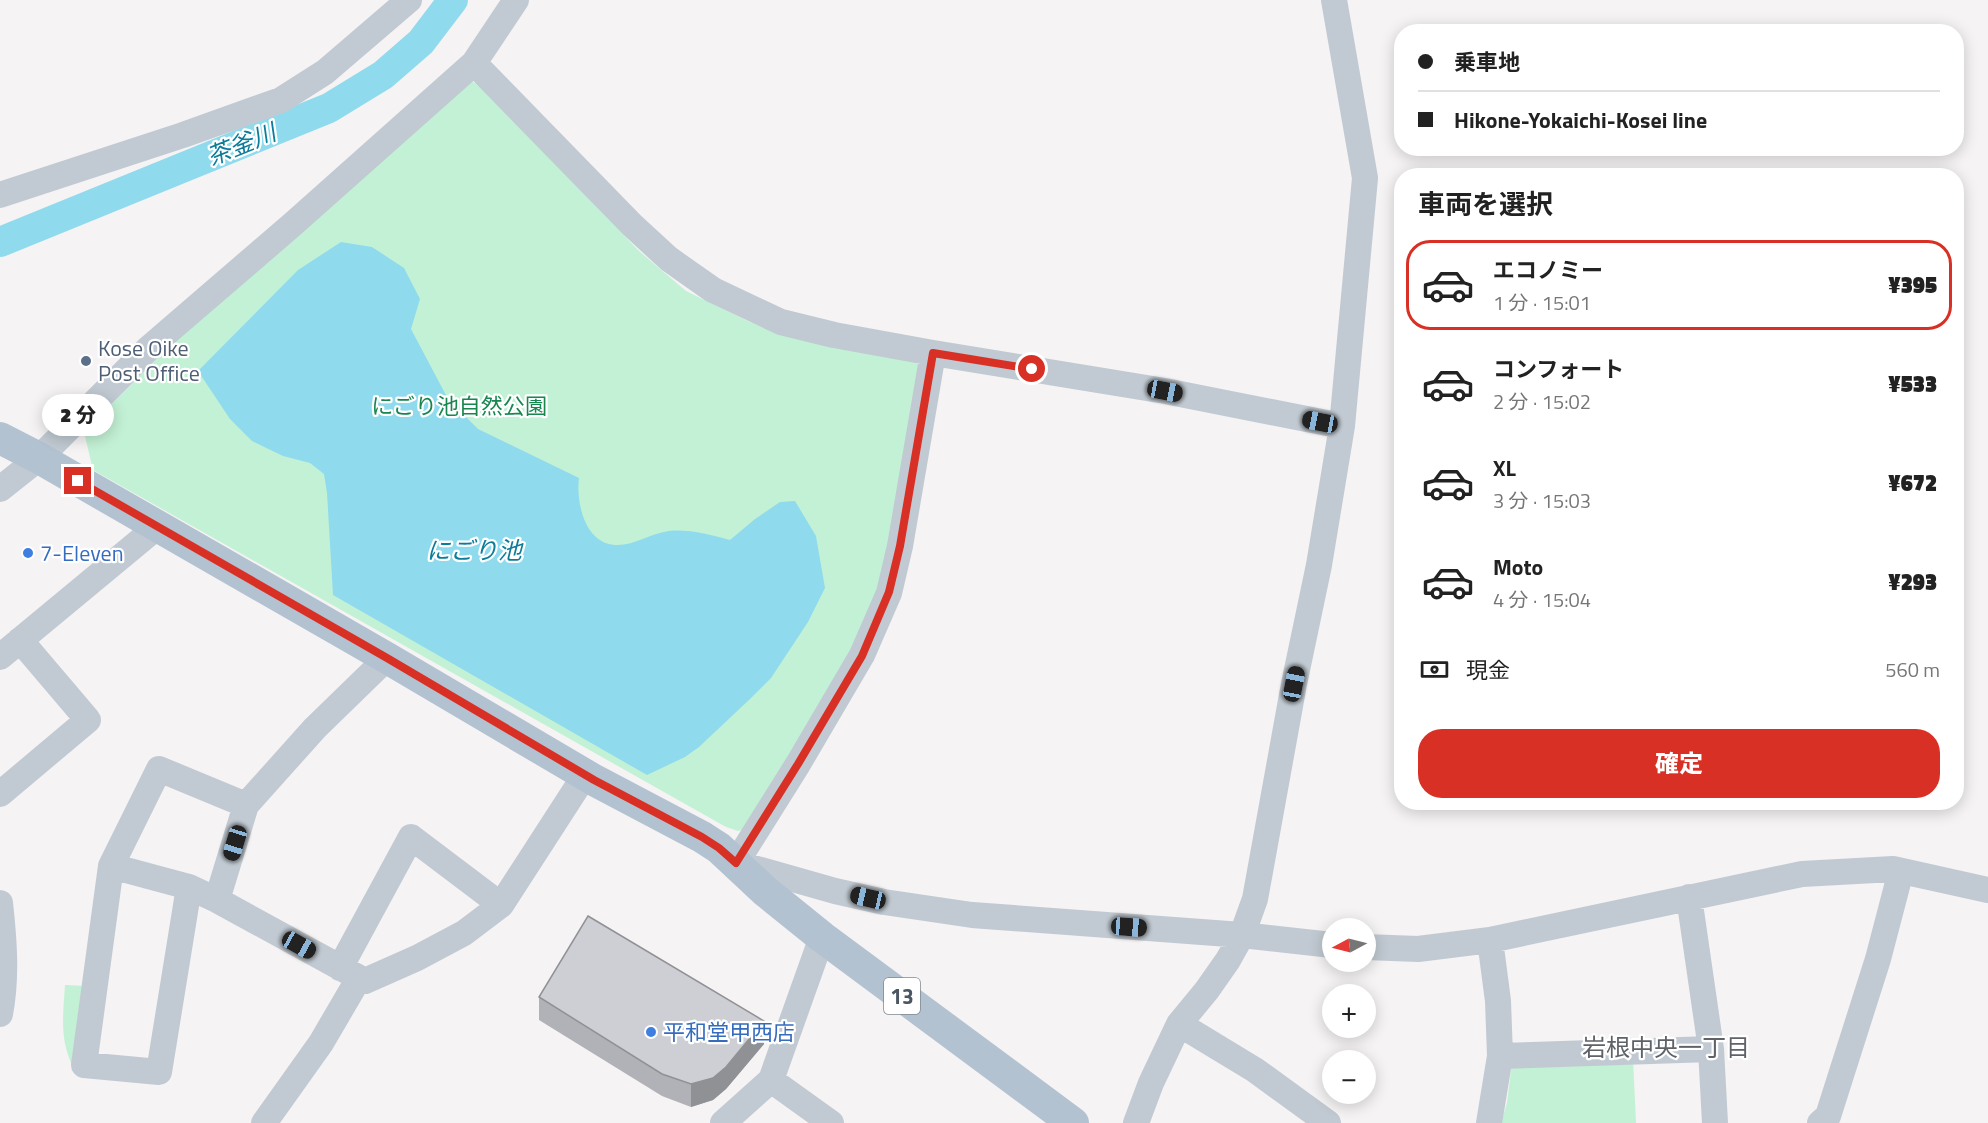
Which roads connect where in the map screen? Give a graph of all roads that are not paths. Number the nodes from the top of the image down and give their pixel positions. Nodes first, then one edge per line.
1 (409, 0) edge
2 (516, 0) edge
3 (1334, 0) edge
4 (474, 63) junction
5 (0, 195) edge
6 (933, 353) junction
7 (1342, 426) junction
8 (0, 438) edge
9 (39, 458) junction
10 (0, 489) edge
11 (158, 526) junction
12 (20, 640) junction
13 (0, 657) edge
14 (387, 658) junction
15 (585, 775) junction
16 (0, 794) edge
17 (246, 805) junction
18 (736, 863) junction
19 (111, 866) junction
20 (1902, 872) junction
21 (189, 887) junction
22 (1988, 890) edge
23 (1689, 897) junction
24 (217, 900) junction
25 (0, 903) edge
26 (501, 905) junction
27 (1242, 935) junction
28 (822, 937) junction
29 (1490, 940) junction
30 (1322, 944) edge
31 (1376, 947) edge
32 (349, 973) junction
33 (0, 1014) edge
34 (1179, 1024) junction
35 (1711, 1049) junction
36 (1500, 1056) junction
37 (771, 1080) junction
38 (1831, 1121) edge
39 (264, 1123) edge
40 (723, 1123) edge
41 (831, 1123) edge
42 (1073, 1123) edge
43 (1136, 1123) edge
44 (1328, 1123) edge
45 (1489, 1123) edge
46 (1715, 1123) edge

1 - 5 street
2 - 4 street
3 - 7 street
4 - 6 street
4 - 9 street
6 - 7 street
6 - 18 street
7 - 27 street
8 - 9 main road, 13
9 - 10 street
9 - 11 main road, 13
11 - 12 street
11 - 14 main road, 13
12 - 13 street
12 - 16 street
14 - 15 main road, 13
14 - 17 street
15 - 18 main road, 13
15 - 26 street
17 - 19 street
17 - 24 street
18 - 27 street
18 - 28 main road, 13
19 - 21 street
19 - 21 street
20 - 22 street
20 - 23 street
20 - 38 street
21 - 24 street
23 - 29 street
23 - 35 street
24 - 32 street
25 - 33 street
26 - 32 street
26 - 32 street
27 - 30 street
27 - 34 street
28 - 37 street
28 - 42 main road, 13
29 - 31 street
29 - 36 street
32 - 39 street
34 - 43 street
34 - 44 street
35 - 36 street
35 - 46 street
36 - 45 street
37 - 40 street
37 - 41 street

